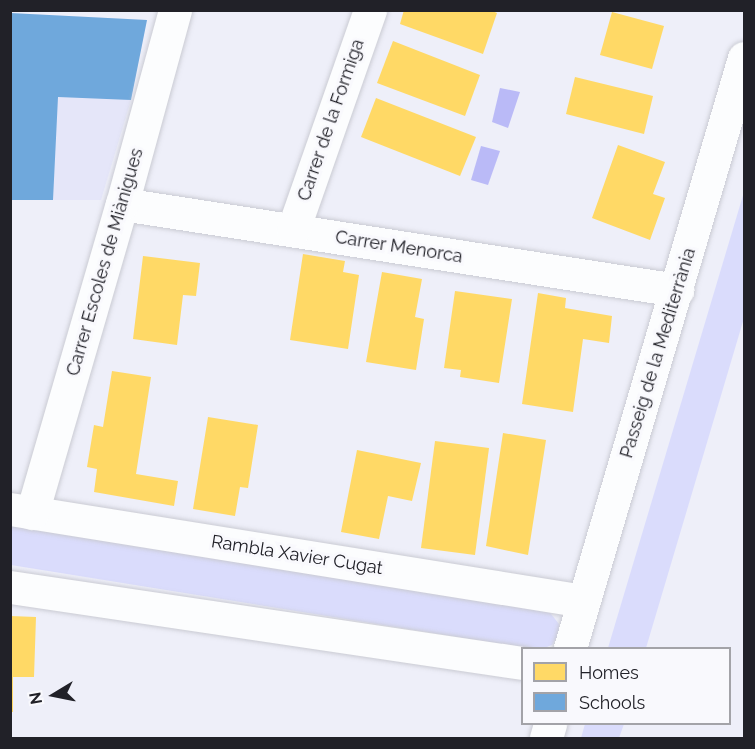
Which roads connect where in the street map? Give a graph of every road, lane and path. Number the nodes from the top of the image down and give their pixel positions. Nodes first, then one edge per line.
1 (175, 10) edge
2 (370, 10) edge
3 (744, 58) edge
4 (122, 204) junction
5 (293, 230) junction
6 (676, 290) junction
7 (21, 511) edge
8 (10, 587) edge
9 (584, 601) junction
10 (570, 647) edge
11 (521, 663) edge

1 - 4 street, Carrer Escoles de Miànigues
2 - 5 street, Carrer de la Formiga
3 - 6 street, Passeig de la Mediterrània
4 - 5 street, Carrer Menorca
4 - 7 street, Carrer Escoles de Miànigues
5 - 6 street, Carrer Menorca
6 - 9 street, Passeig de la Mediterrània
7 - 9 street, Rambla Xavier Cugat
8 - 11 street
9 - 10 street, Passeig de la Mediterrània

